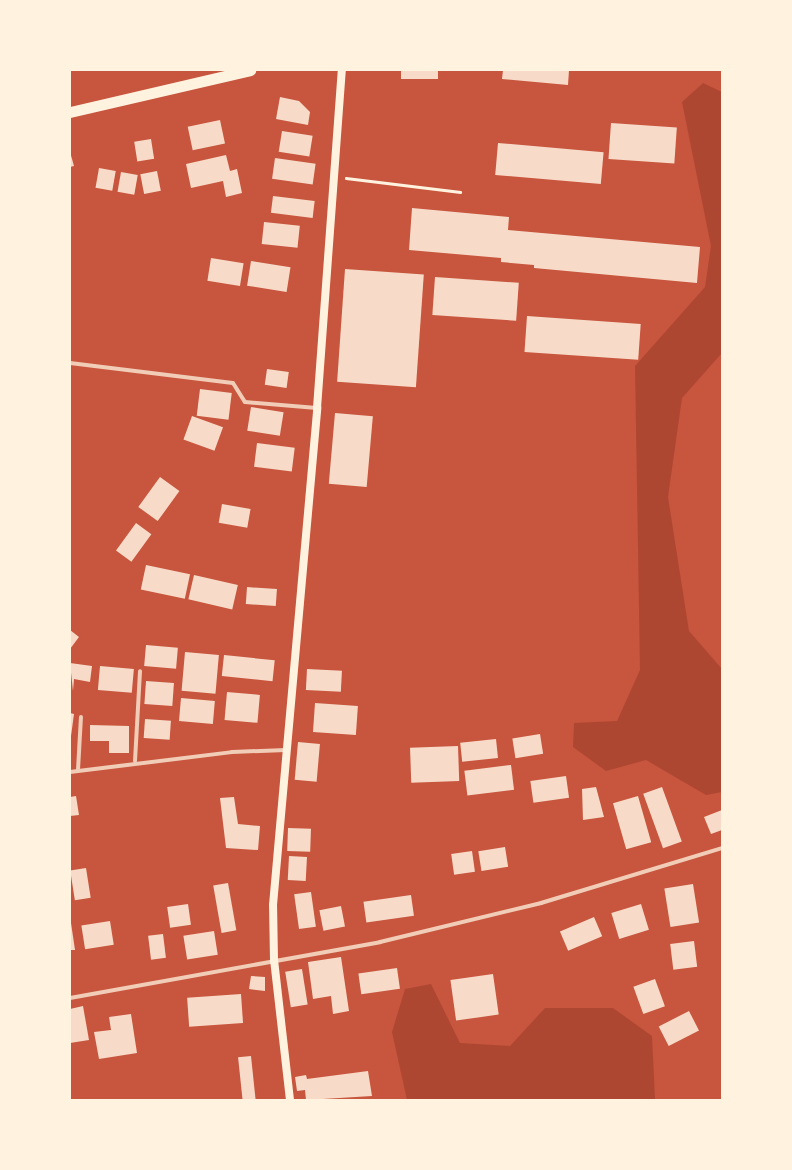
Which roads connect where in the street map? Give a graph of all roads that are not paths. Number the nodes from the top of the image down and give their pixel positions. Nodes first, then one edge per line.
1 (250, 70) edge
2 (342, 70) edge
3 (70, 112) edge
4 (70, 363) edge
5 (317, 408) junction
6 (140, 671) dead end
7 (81, 716) dead end
8 (286, 750) junction
9 (135, 762) junction
10 (78, 770) junction
11 (70, 772) edge
12 (722, 848) edge
13 (274, 960) junction
14 (70, 998) edge
15 (290, 1100) edge

1 - 3 highway
2 - 5 main road
4 - 5 street
5 - 8 main road
6 - 9 street
7 - 10 street
8 - 9 street
8 - 13 main road
9 - 10 street
10 - 11 street
12 - 13 street
13 - 14 street
13 - 15 main road

